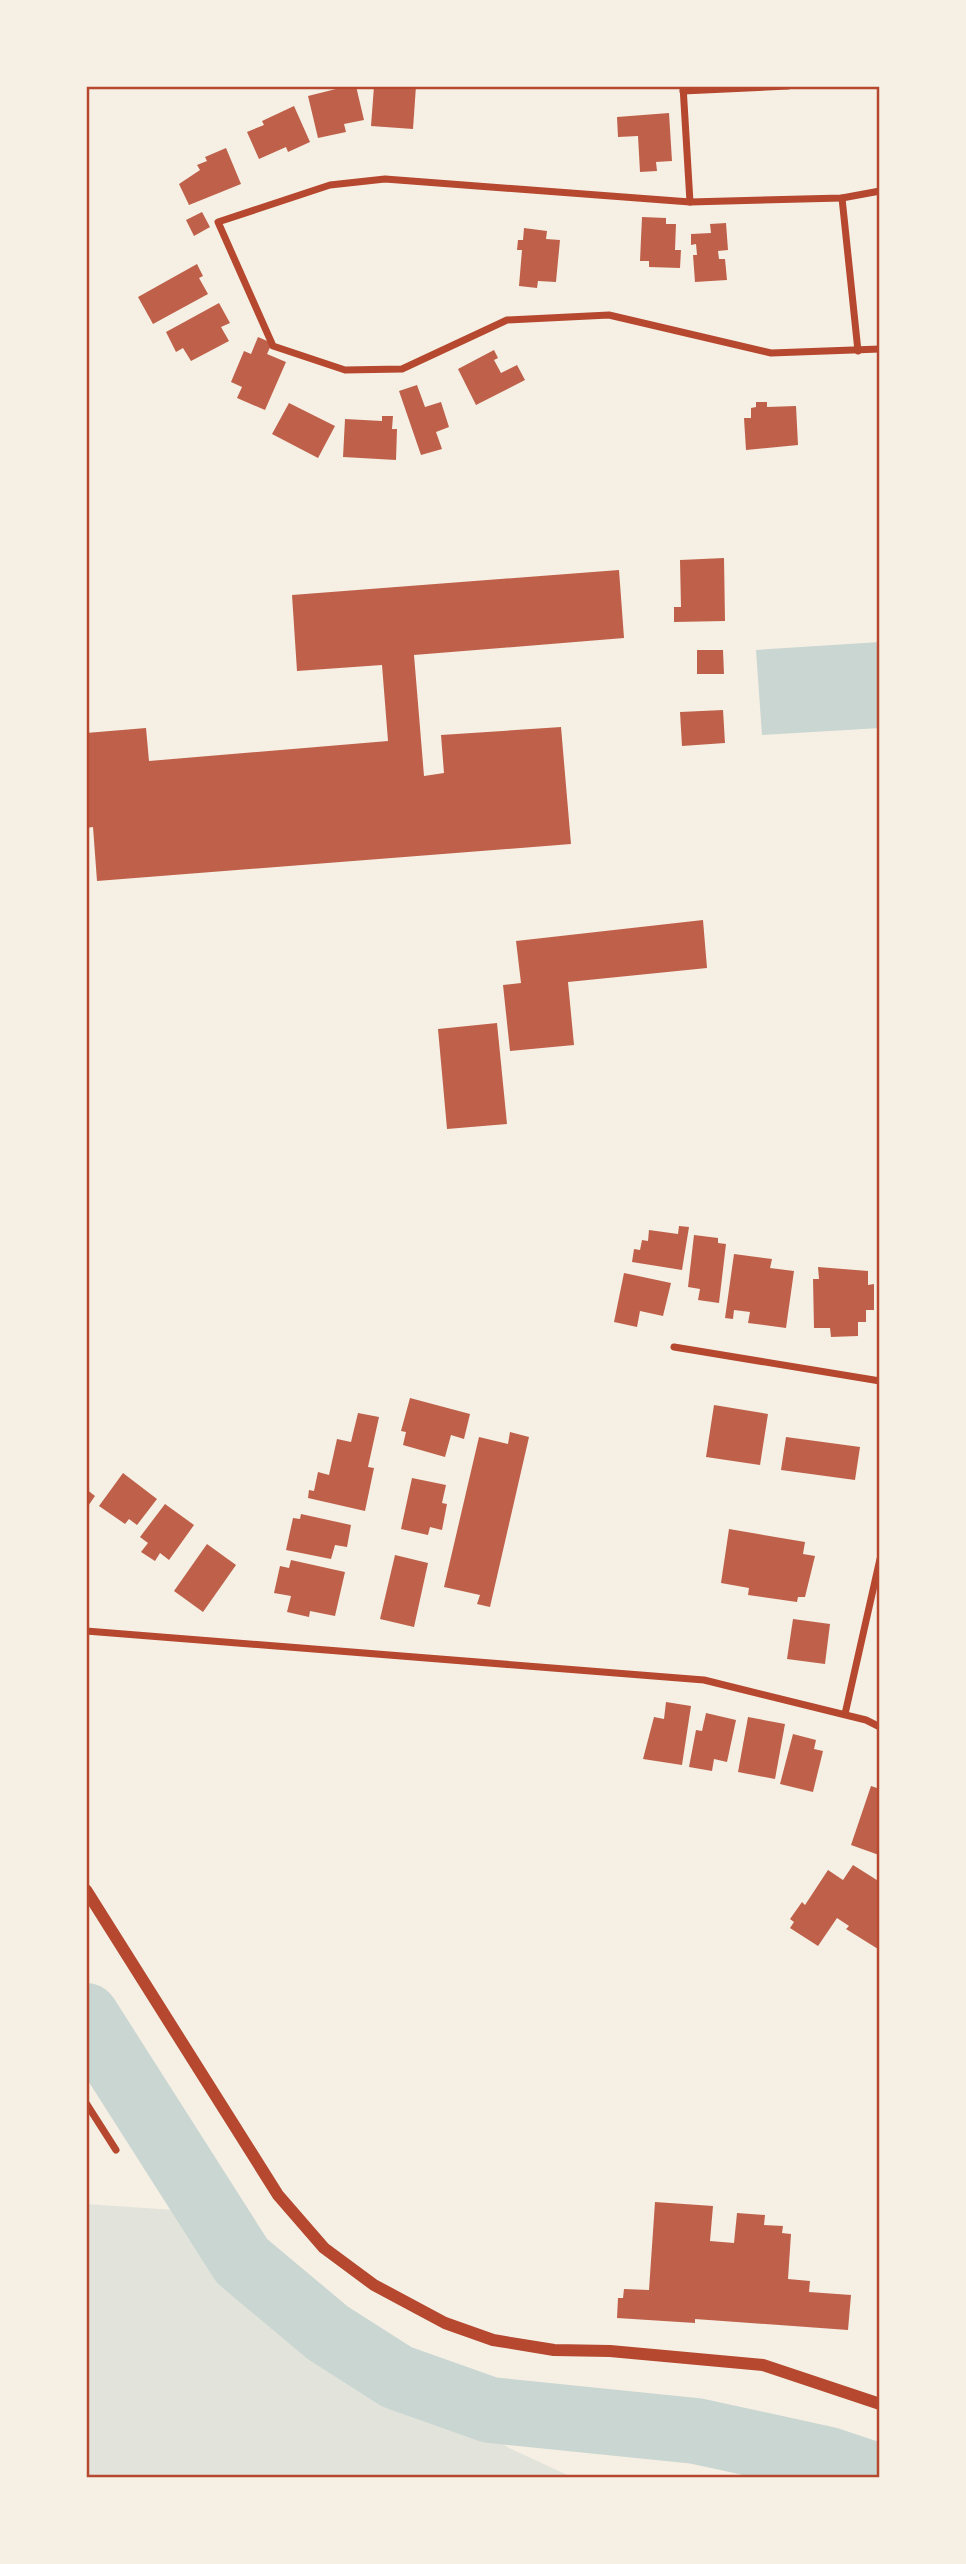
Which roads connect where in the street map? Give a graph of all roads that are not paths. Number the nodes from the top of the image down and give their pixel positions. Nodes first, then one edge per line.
1 (788, 86) edge
2 (683, 89) edge
3 (880, 191) edge
4 (842, 198) junction
5 (690, 202) junction
6 (880, 349) edge
7 (858, 351) junction
8 (674, 1348) dead end
9 (880, 1381) edge
10 (880, 1559) edge
11 (86, 1631) edge
12 (845, 1714) junction
13 (880, 1727) edge
14 (86, 1891) edge
15 (86, 2103) edge
16 (116, 2150) dead end
17 (880, 2404) edge

1 - 2 street
2 - 5 street
3 - 4 street
4 - 5 street
4 - 7 street
5 - 7 street
6 - 7 street
8 - 9 street
10 - 12 street
11 - 12 street
12 - 13 street
14 - 17 street
15 - 16 street

